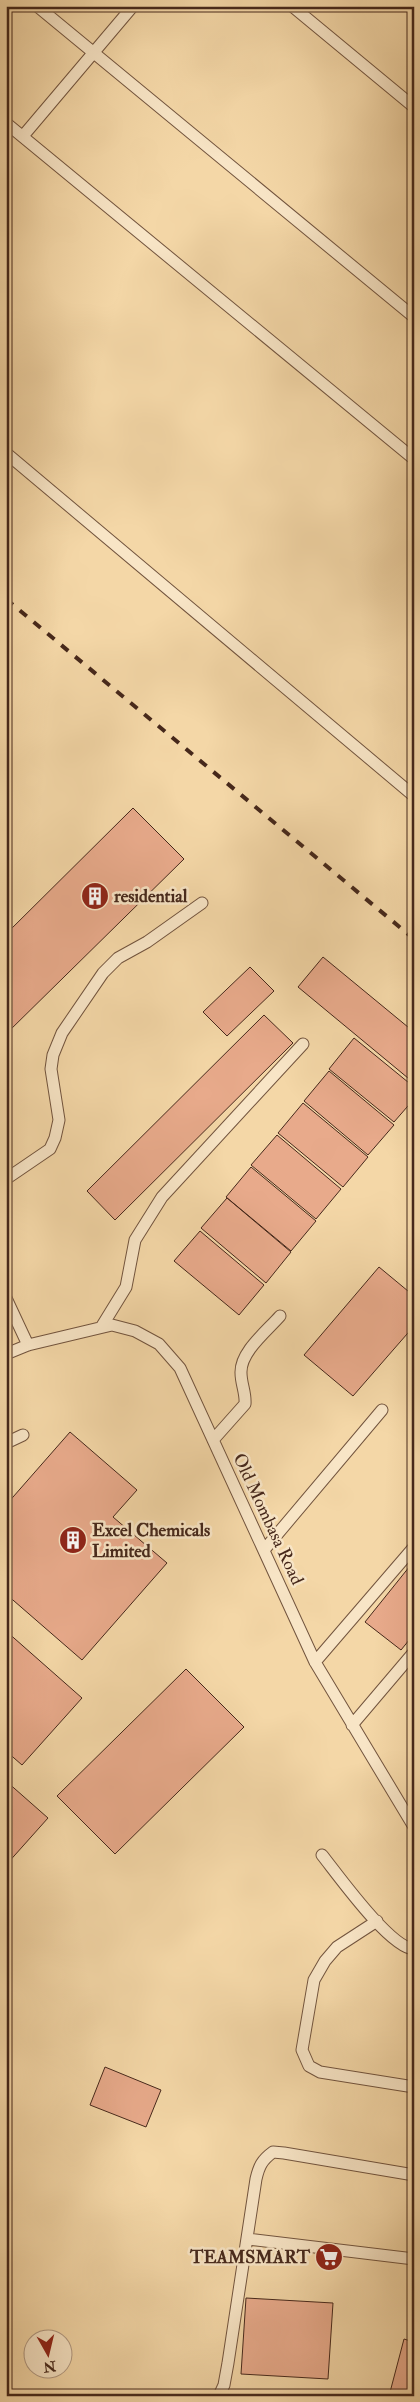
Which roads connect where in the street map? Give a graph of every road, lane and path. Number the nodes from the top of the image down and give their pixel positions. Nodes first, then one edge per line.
1 (37, 6) edge
2 (133, 6) edge
3 (292, 6) edge
4 (94, 53) junction
5 (414, 107) edge
6 (6, 123) edge
7 (23, 136) junction
8 (414, 317) edge
9 (6, 453) edge
10 (414, 459) edge
11 (414, 796) edge
12 (202, 903) dead end
13 (303, 1044) dead end
14 (6, 1179) edge
15 (6, 1298) edge
16 (280, 1316) dead end
17 (102, 1326) junction
18 (28, 1345) junction
19 (6, 1354) edge
20 (382, 1410) dead end
21 (24, 1435) dead end
22 (213, 1440) junction
23 (6, 1443) edge
24 (414, 1547) edge
25 (264, 1550) junction
26 (414, 1652) edge
27 (315, 1662) junction
28 (352, 1725) junction
29 (414, 1828) edge
30 (322, 1855) dead end
31 (377, 1921) junction
32 (414, 1948) edge
33 (414, 2087) edge
34 (414, 2175) edge
35 (248, 2239) junction
36 (414, 2259) edge
37 (219, 2396) edge

1 - 4 lane
2 - 4 lane
3 - 5 lane
4 - 7 lane
4 - 8 lane
6 - 7 lane
7 - 10 lane
9 - 11 lane
12 - 14 lane
13 - 17 lane
15 - 18 lane
16 - 22 lane
17 - 18 lane, Old Mombasa Road
17 - 22 lane, Old Mombasa Road
18 - 19 lane, Old Mombasa Road
20 - 25 lane
21 - 23 lane
22 - 25 lane, Old Mombasa Road
24 - 27 lane
25 - 27 lane, Old Mombasa Road
26 - 28 lane
27 - 28 lane, Old Mombasa Road
28 - 29 lane, Old Mombasa Road
30 - 31 lane
31 - 32 lane
31 - 33 lane
34 - 35 lane
35 - 36 lane
35 - 37 lane

